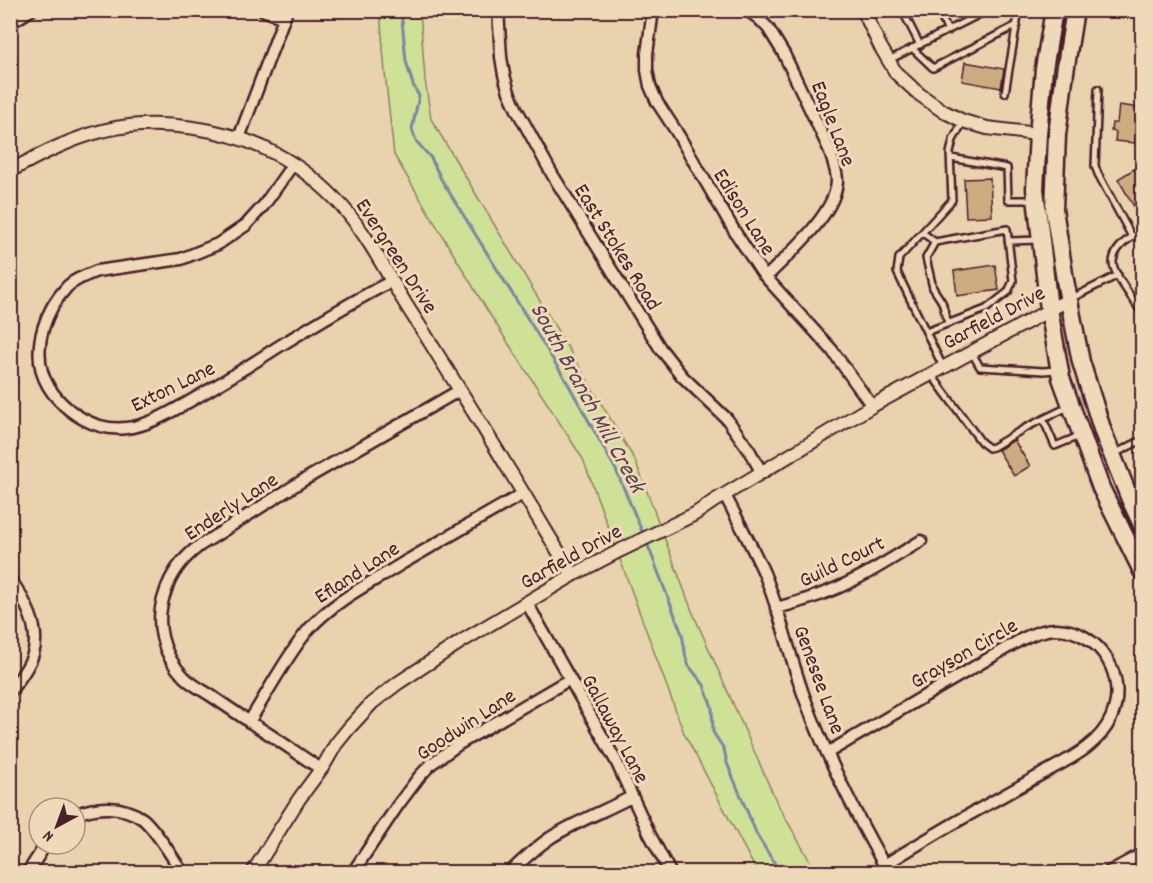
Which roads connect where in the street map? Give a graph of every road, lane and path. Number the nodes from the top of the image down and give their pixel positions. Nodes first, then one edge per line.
1 (31, 10) edge
2 (263, 10) edge
3 (498, 10) edge
4 (653, 10) edge
5 (747, 10) edge
6 (863, 10) edge
7 (902, 10) edge
8 (938, 10) edge
9 (988, 10) edge
10 (1019, 10) edge
11 (1054, 10) edge
12 (1075, 10) edge
13 (980, 12) edge
14 (285, 14) edge
15 (10, 23) edge
16 (1017, 26) junction
17 (948, 30) junction
18 (920, 45) junction
19 (912, 48) junction
20 (889, 60) junction
21 (1098, 89) dead end
22 (1005, 93) dead end
23 (963, 121) junction
24 (1038, 134) junction
25 (239, 138) junction
26 (951, 158) junction
27 (293, 164) junction
28 (10, 171) edge
29 (1036, 200) junction
30 (1143, 231) edge
31 (923, 232) junction
32 (1132, 237) junction
33 (1041, 240) junction
34 (1008, 241) junction
35 (935, 242) junction
36 (1118, 275) junction
37 (766, 277) junction
38 (392, 281) junction
39 (1068, 300) junction
40 (1049, 309) junction
41 (1143, 313) edge
42 (951, 322) junction
43 (926, 332) junction
44 (971, 351) junction
45 (943, 367) junction
46 (1060, 370) junction
47 (931, 374) junction
48 (460, 390) junction
49 (872, 406) junction
50 (1071, 406) junction
51 (1043, 418) junction
52 (1082, 435) junction
53 (1143, 440) edge
54 (1112, 455) junction
55 (762, 473) junction
56 (523, 494) junction
57 (725, 495) junction
58 (1143, 525) edge
59 (921, 541) dead end
60 (1143, 570) edge
61 (573, 575) junction
62 (10, 579) edge
63 (527, 603) junction
64 (776, 608) junction
65 (570, 679) junction
66 (10, 691) edge
67 (249, 722) junction
68 (828, 753) junction
69 (321, 769) junction
70 (631, 797) junction
71 (87, 811) edge
72 (1143, 854) edge
73 (39, 856) edge
74 (886, 869) edge
75 (28, 873) edge
76 (182, 873) edge
77 (253, 873) edge
78 (353, 873) edge
79 (510, 873) edge
80 (670, 873) edge
81 (1109, 873) edge

1 - 15 street
2 - 14 street
3 - 55 street, East Stokes Road
4 - 37 street, Edison Lane
5 - 37 street, Eagle Lane
6 - 20 street
7 - 18 lane
8 - 17 lane
9 - 13 lane
10 - 16 lane
11 - 24 main road
12 - 39 main road
13 - 17 lane
14 - 25 street
16 - 19 lane
16 - 22 lane
17 - 18 lane
18 - 19 lane
19 - 20 lane
20 - 23 street
21 - 32 lane
23 - 24 street
23 - 26 lane
24 - 29 main road
25 - 27 street, Evergreen Drive
25 - 28 street, Evergreen Drive
26 - 29 lane
26 - 31 lane
27 - 38 street, Evergreen Drive
27 - 38 street, Exton Lane
29 - 33 main road
30 - 32 lane
31 - 35 lane
31 - 43 lane
32 - 36 lane
33 - 34 lane
33 - 40 main road
34 - 35 lane
34 - 42 lane
35 - 42 lane
36 - 39 lane
36 - 41 lane
37 - 49 street, Edison Lane
38 - 48 street, Evergreen Drive
39 - 40 street, Garfield Drive
39 - 54 main road
40 - 44 street, Garfield Drive
40 - 46 main road
42 - 43 lane
43 - 45 lane
44 - 45 street, Garfield Drive
44 - 46 lane
45 - 47 street, Garfield Drive
46 - 50 main road
47 - 49 street, Garfield Drive
47 - 51 lane
48 - 56 street, Evergreen Drive
48 - 67 street, Enderly Lane
49 - 55 street, Garfield Drive
50 - 51 lane
50 - 52 main road
51 - 52 lane
52 - 60 main road
53 - 54 lane
54 - 58 main road
55 - 57 street, Garfield Drive
56 - 61 street, Evergreen Drive
56 - 67 street, Efland Lane
57 - 61 street, Garfield Drive
57 - 64 street, Genesee Lane
59 - 64 street, Guild Court
61 - 63 street, Garfield Drive
62 - 66 street
63 - 65 street, Gallaway Lane
63 - 69 street, Garfield Drive
64 - 68 street, Genesee Lane
65 - 70 street, Gallaway Lane
65 - 78 street, Goodwin Lane
67 - 69 street, Enderly Lane
68 - 74 street, Genesee Lane
68 - 74 street, Grayson Circle
69 - 77 street, Garfield Drive
70 - 79 street
70 - 80 street, Gallaway Lane
71 - 76 street
72 - 81 street
73 - 75 street

